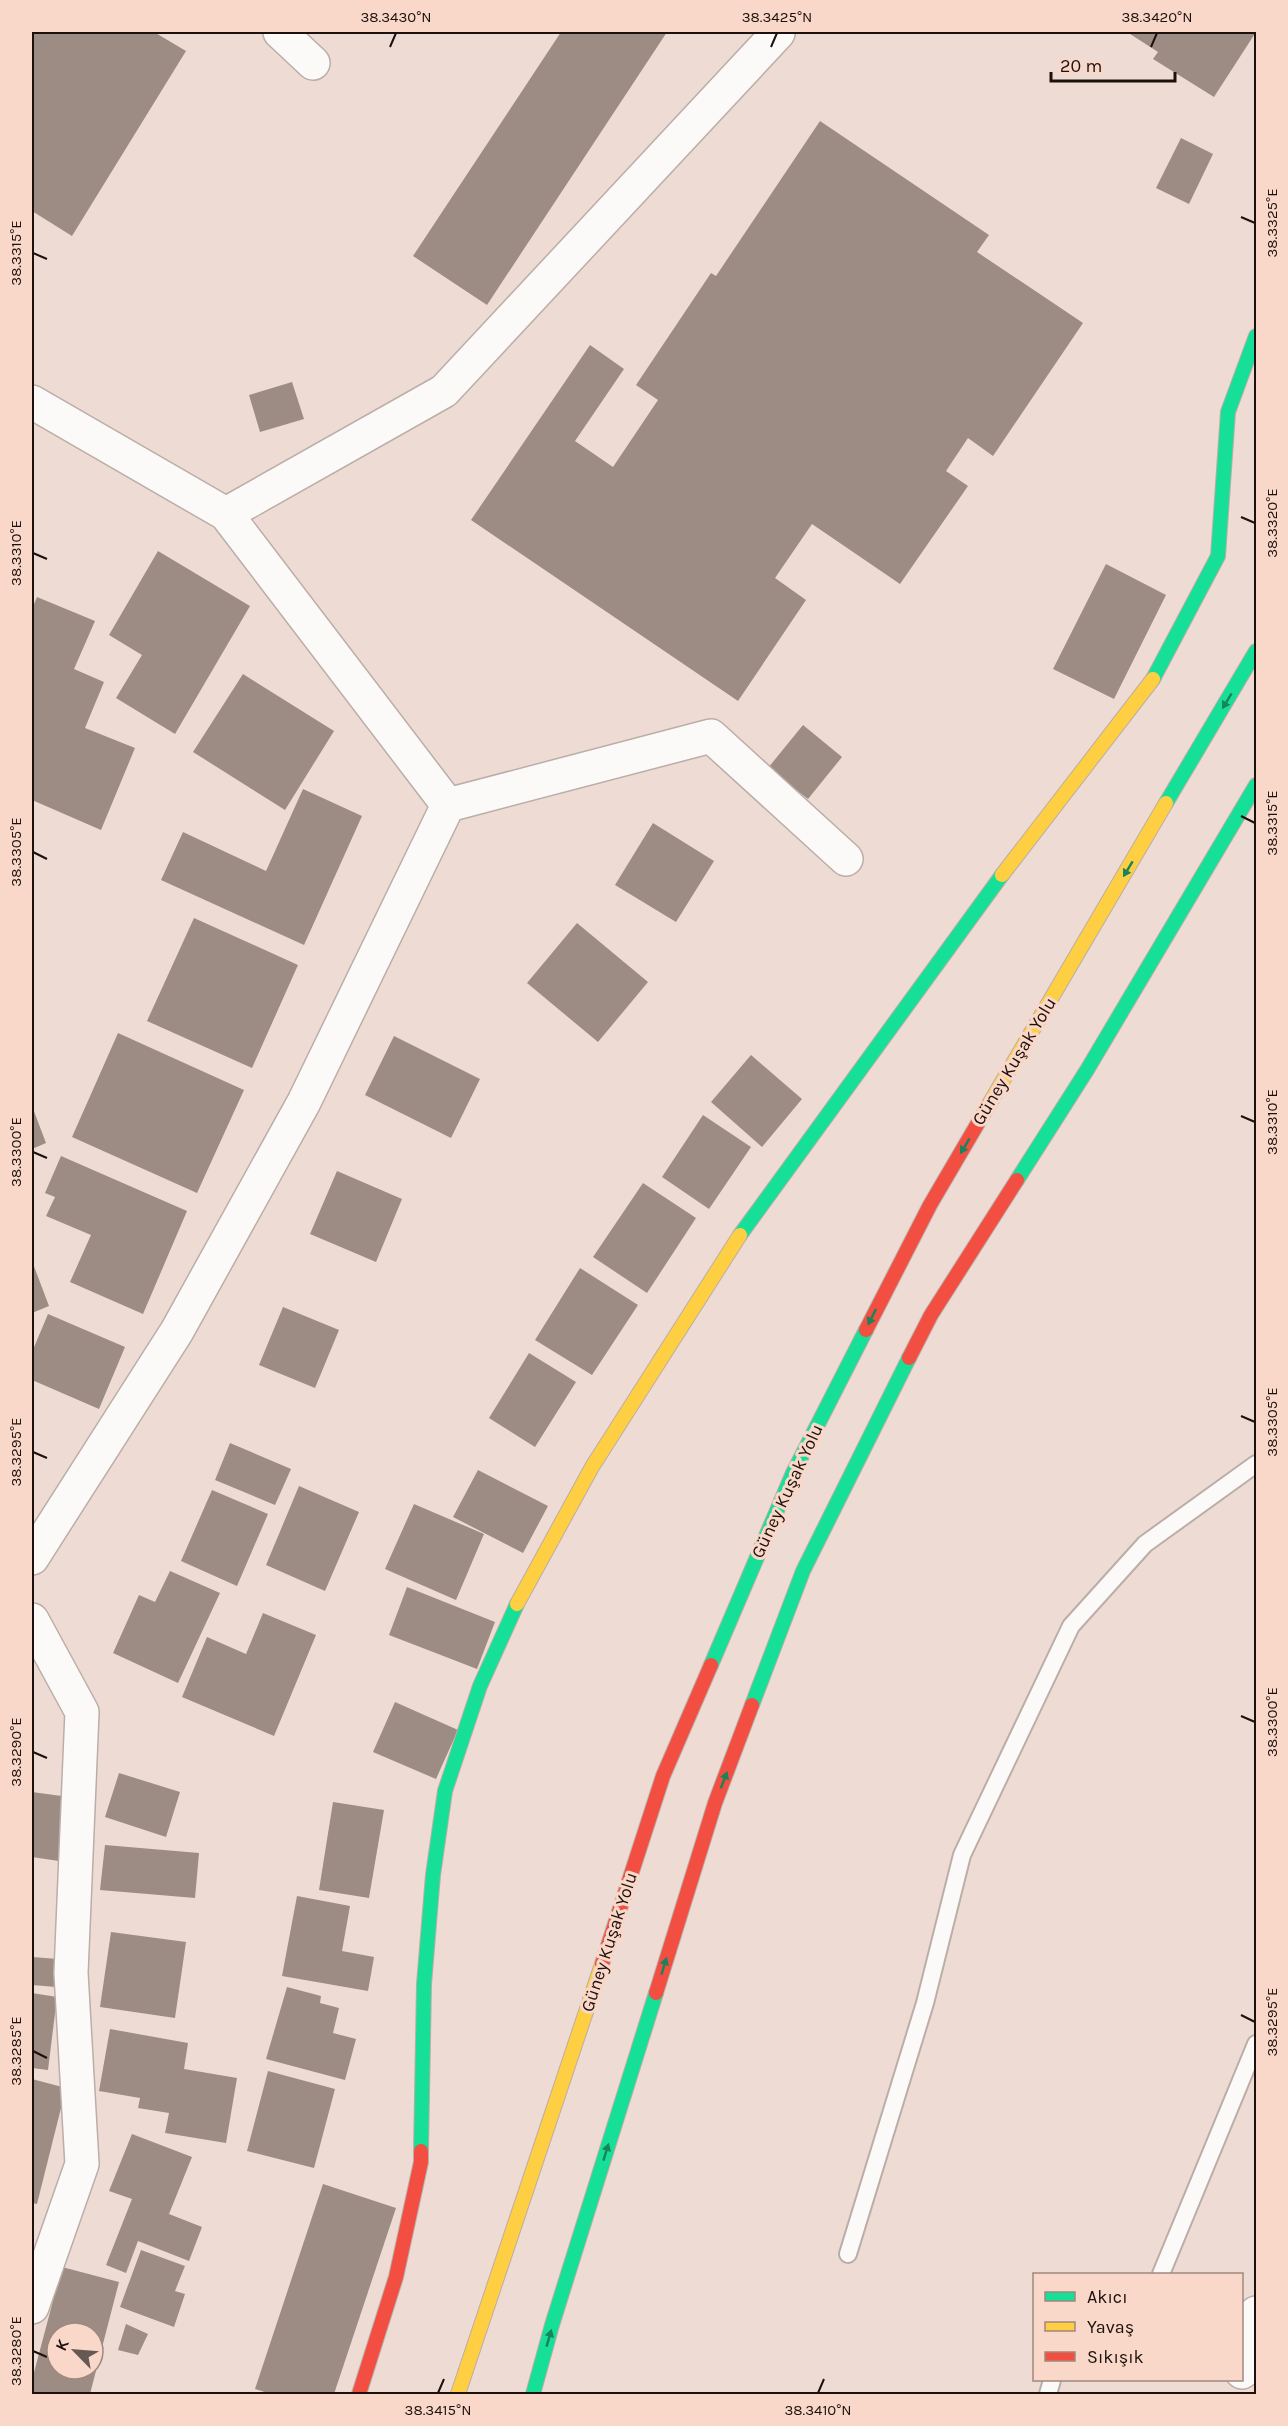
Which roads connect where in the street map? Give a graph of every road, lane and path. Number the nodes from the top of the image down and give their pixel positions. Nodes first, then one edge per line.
1 (279, 32) edge
2 (778, 33) dead end
3 (313, 63) dead end
4 (1257, 336) edge
5 (32, 402) edge
6 (226, 514) junction
7 (1257, 651) edge
8 (1257, 785) edge
9 (447, 805) junction
10 (846, 859) dead end
11 (1257, 1464) edge
12 (32, 1557) edge
13 (32, 1620) edge
14 (1257, 2044) edge
15 (848, 2254) dead end
16 (1161, 2273) edge
17 (32, 2307) edge
18 (1257, 2313) edge
19 (1243, 2359) edge
20 (359, 2394) edge
21 (458, 2394) edge
22 (533, 2394) edge

1 - 3 street
2 - 6 street
4 - 20 main road
5 - 6 street
6 - 9 street
7 -> 21 main road, Güney Kuşak Yolu
22 -> 8 main road
9 - 10 street
9 - 12 street
11 - 15 lane
13 - 17 street
14 - 16 lane
18 - 19 street

